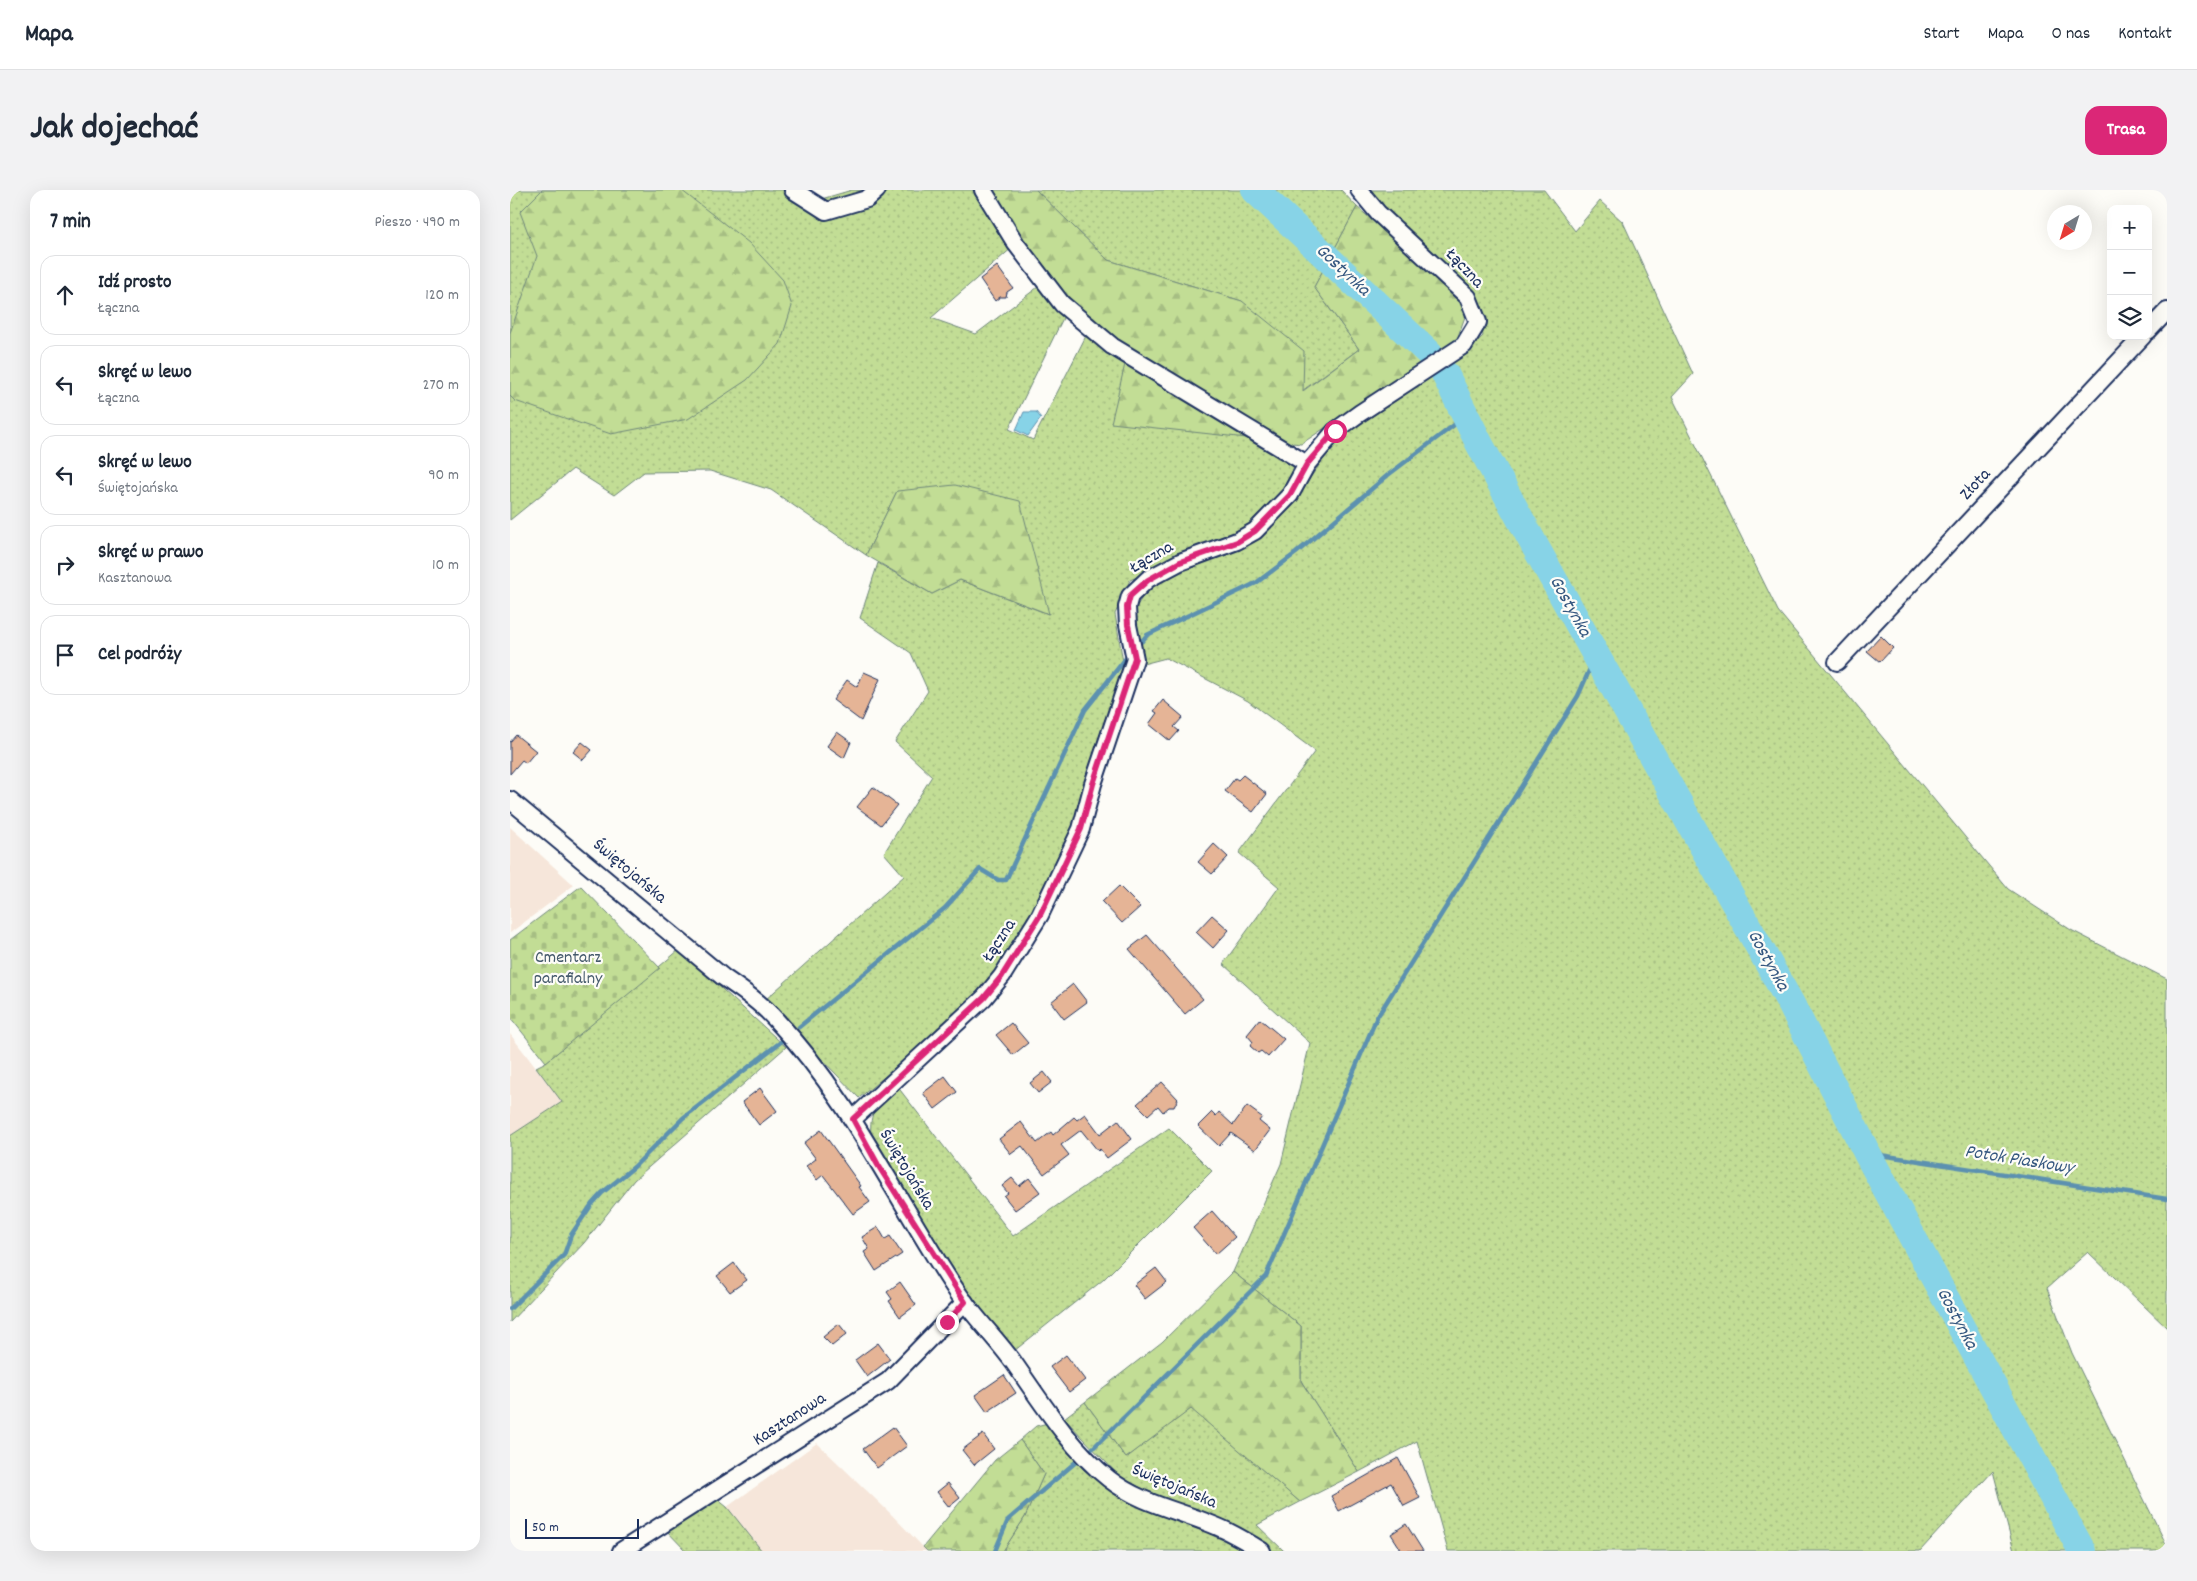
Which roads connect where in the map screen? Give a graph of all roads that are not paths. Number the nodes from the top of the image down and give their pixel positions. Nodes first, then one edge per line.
1 (793, 190) edge
2 (877, 190) edge
3 (983, 190) edge
4 (1359, 190) edge
5 (2167, 311) edge
6 (2152, 327) edge
7 (2139, 340) edge
8 (1307, 464) junction
9 (1837, 662) dead end
10 (510, 800) edge
11 (853, 1119) junction
12 (965, 1302) junction
13 (621, 1551) edge
14 (1262, 1551) edge

1 - 2 street
3 - 8 street
4 - 8 street, Łączna
5 - 6 street
7 - 9 street, Złota
8 - 11 street, Łączna
10 - 11 street, Świętojańska
11 - 12 street, Świętojańska
12 - 13 street, Kasztanowa
12 - 14 street, Świętojańska

